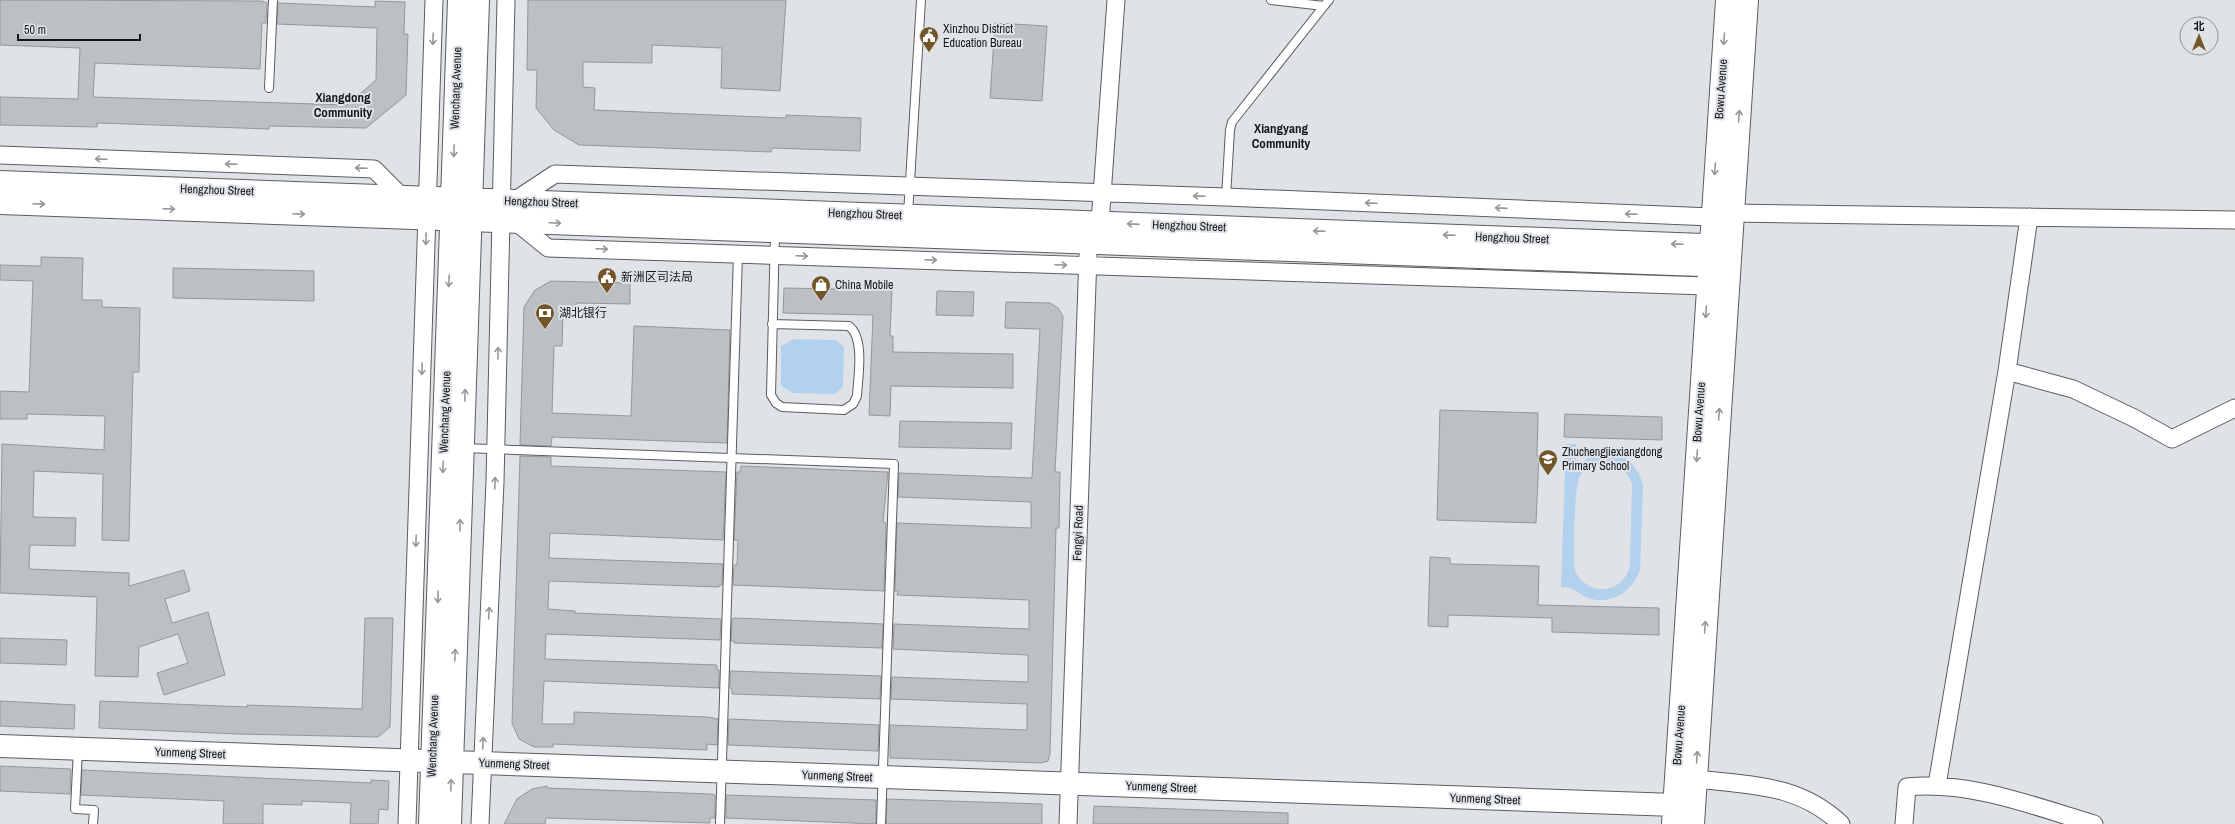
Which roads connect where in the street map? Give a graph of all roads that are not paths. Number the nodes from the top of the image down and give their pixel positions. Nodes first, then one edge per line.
1 (273, 0) edge
2 (434, 0) edge
3 (459, 0) edge
4 (478, 0) edge
5 (506, 0) edge
6 (921, 0) edge
7 (1116, 0) edge
8 (1271, 0) edge
9 (1727, 0) edge
10 (1747, 0) edge
11 (1327, 3) edge
12 (269, 88) dead end
13 (0, 155) edge
14 (0, 182) edge
15 (910, 186) junction
16 (1103, 193) junction
17 (402, 197) junction
18 (1226, 197) junction
19 (0, 203) edge
20 (427, 208) junction
21 (461, 209) junction
22 (508, 211) junction
23 (1722, 215) junction
24 (908, 216) junction
25 (2029, 217) junction
26 (2235, 220) edge
27 (1100, 223) junction
28 (775, 231) junction
29 (1088, 243) junction
30 (738, 254) junction
31 (774, 255) junction
32 (1717, 262) junction
33 (1087, 265) junction
34 (772, 324) junction
35 (2007, 370) junction
36 (2235, 408) edge
37 (463, 448) junction
38 (495, 449) junction
39 (732, 458) junction
40 (0, 746) edge
41 (78, 749) junction
42 (409, 760) junction
43 (442, 762) junction
44 (482, 763) junction
45 (722, 772) junction
46 (883, 777) junction
47 (1696, 779) junction
48 (1070, 784) junction
49 (1937, 785) junction
50 (1674, 815) edge
51 (94, 824) edge
52 (407, 824) edge
53 (430, 824) edge
54 (450, 824) edge
55 (480, 824) edge
56 (720, 824) edge
57 (881, 824) edge
58 (1068, 824) edge
59 (1693, 824) edge
60 (1841, 824) edge
61 (1904, 824) edge
62 (2094, 824) edge

1 - 12 lane
2 -> 20 street
3 -> 21 main road, Wenchang Avenue
4 - 21 main road, Wenchang Avenue
5 - 22 street
6 - 15 lane
7 - 16 street
8 - 11 lane
9 -> 23 main road, Bowu Avenue
23 -> 10 main road, Bowu Avenue
11 - 18 lane
17 -> 13 street
14 - 17 main road, Hengzhou Street
15 - 16 street
15 - 22 street
15 - 24 lane
18 -> 16 street
16 - 27 street
17 - 20 main road, Hengzhou Street
23 -> 18 street
19 -> 20 main road, Hengzhou Street
20 - 21 main road, Hengzhou Street
20 -> 42 street
21 - 22 main road, Hengzhou Street
37 -> 21 main road, Wenchang Avenue
21 -> 43 main road, Wenchang Avenue
22 - 24 main road, Hengzhou Street
22 -> 28 main road, Hengzhou Street
22 -> 30 street
38 -> 22 street
23 - 25 street
23 - 32 main road, Bowu Avenue
24 - 27 main road, Hengzhou Street
25 - 26 street
25 - 35 street
32 -> 27 main road, Hengzhou Street
28 - 29 main road, Hengzhou Street
28 - 31 lane
29 - 32 main road, Hengzhou Street
29 - 33 street, Fengyi Road
30 - 31 street
30 - 39 lane
31 -> 33 street
31 - 34 lane
32 - 33 street
47 -> 32 main road, Bowu Avenue
32 -> 50 main road, Bowu Avenue
33 - 48 street, Fengyi Road
34 - 34 lane
35 - 36 street
35 - 49 street
37 - 38 lane
43 -> 37 main road, Wenchang Avenue
38 - 39 lane
44 -> 38 street
39 - 45 lane
39 - 46 lane
40 - 41 main road, Yunmeng Street
41 - 42 main road, Yunmeng Street
41 - 51 lane
42 - 43 main road, Yunmeng Street
42 - 52 street
43 - 44 main road, Yunmeng Street
43 - 53 main road, Wenchang Avenue
54 -> 43 main road, Wenchang Avenue
44 - 45 main road, Yunmeng Street
44 - 55 street
45 - 46 main road, Yunmeng Street
45 - 56 lane
46 - 48 main road, Yunmeng Street
46 - 57 lane
47 - 59 main road, Bowu Avenue
47 - 60 street
48 - 50 main road, Yunmeng Street
48 - 58 street, Fengyi Road
49 - 61 street
49 - 62 street

